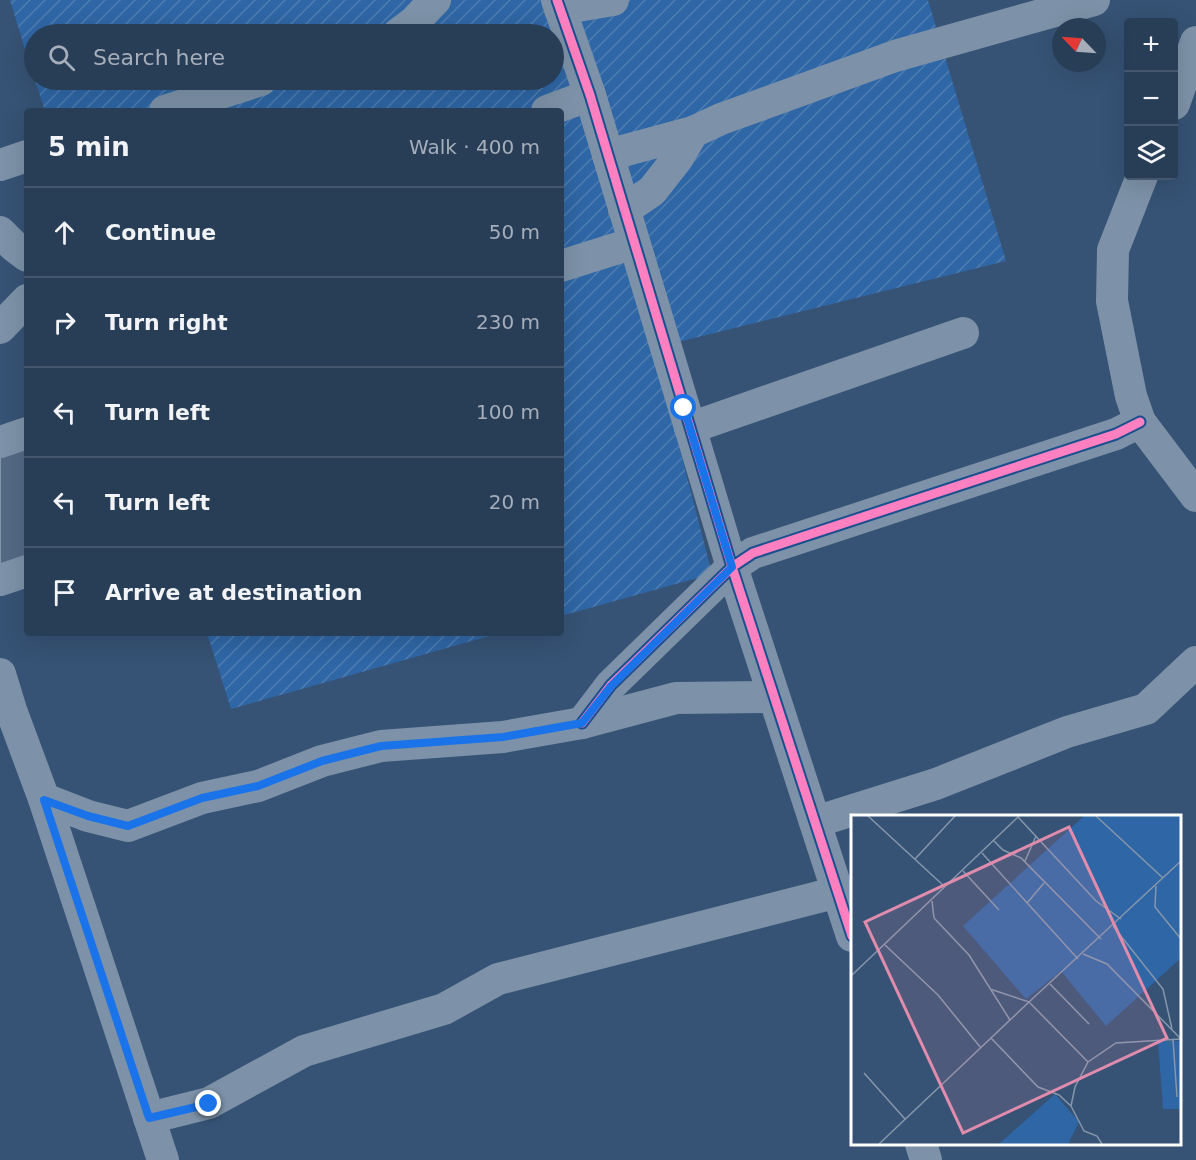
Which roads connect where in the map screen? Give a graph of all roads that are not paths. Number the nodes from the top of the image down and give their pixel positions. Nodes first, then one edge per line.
1 (435, 0) edge
2 (613, 0) edge
3 (1094, 0) edge
4 (558, 4) edge
5 (411, 24) edge
6 (1196, 42) edge
7 (230, 90) edge
8 (1178, 91) edge
9 (590, 95) junction
10 (174, 108) edge
11 (555, 108) edge
12 (693, 132) junction
13 (608, 155) junction
14 (24, 157) edge
15 (0, 165) edge
16 (1140, 180) edge
17 (624, 210) junction
18 (0, 232) edge
19 (634, 243) junction
20 (24, 254) edge
21 (564, 265) edge
22 (24, 303) edge
23 (0, 328) edge
24 (963, 333) dead end
25 (1140, 422) junction
26 (690, 428) junction
27 (24, 434) edge
28 (0, 442) edge
29 (1196, 496) edge
30 (732, 567) junction
31 (24, 572) edge
32 (0, 580) edge
33 (1196, 662) edge
34 (0, 674) edge
35 (773, 697) junction
36 (6, 712) edge
37 (582, 723) junction
38 (44, 800) junction
39 (815, 822) junction
40 (838, 892) junction
41 (851, 933) edge
42 (149, 1118) junction
43 (922, 1145) edge
44 (163, 1160) edge
45 (926, 1160) edge

1 - 5 street
2 - 4 street
3 - 12 street
4 - 9 street
6 - 8 street
7 - 10 street
9 - 11 street
9 - 13 street
12 - 13 street
12 - 17 street
13 - 17 street
14 - 15 street
16 - 25 street
17 - 19 street
18 - 20 street
19 - 21 street
19 - 26 street
22 - 23 street
24 - 26 street
25 - 29 street
25 - 30 street
26 - 30 street
27 - 28 street
30 - 35 street
30 - 37 street
31 - 32 street
33 - 39 street
34 - 36 street
35 - 37 street
35 - 39 street
36 - 38 street
37 - 38 street
38 - 42 street
39 - 40 street
40 - 41 street
40 - 42 street
42 - 44 street
43 - 45 street

